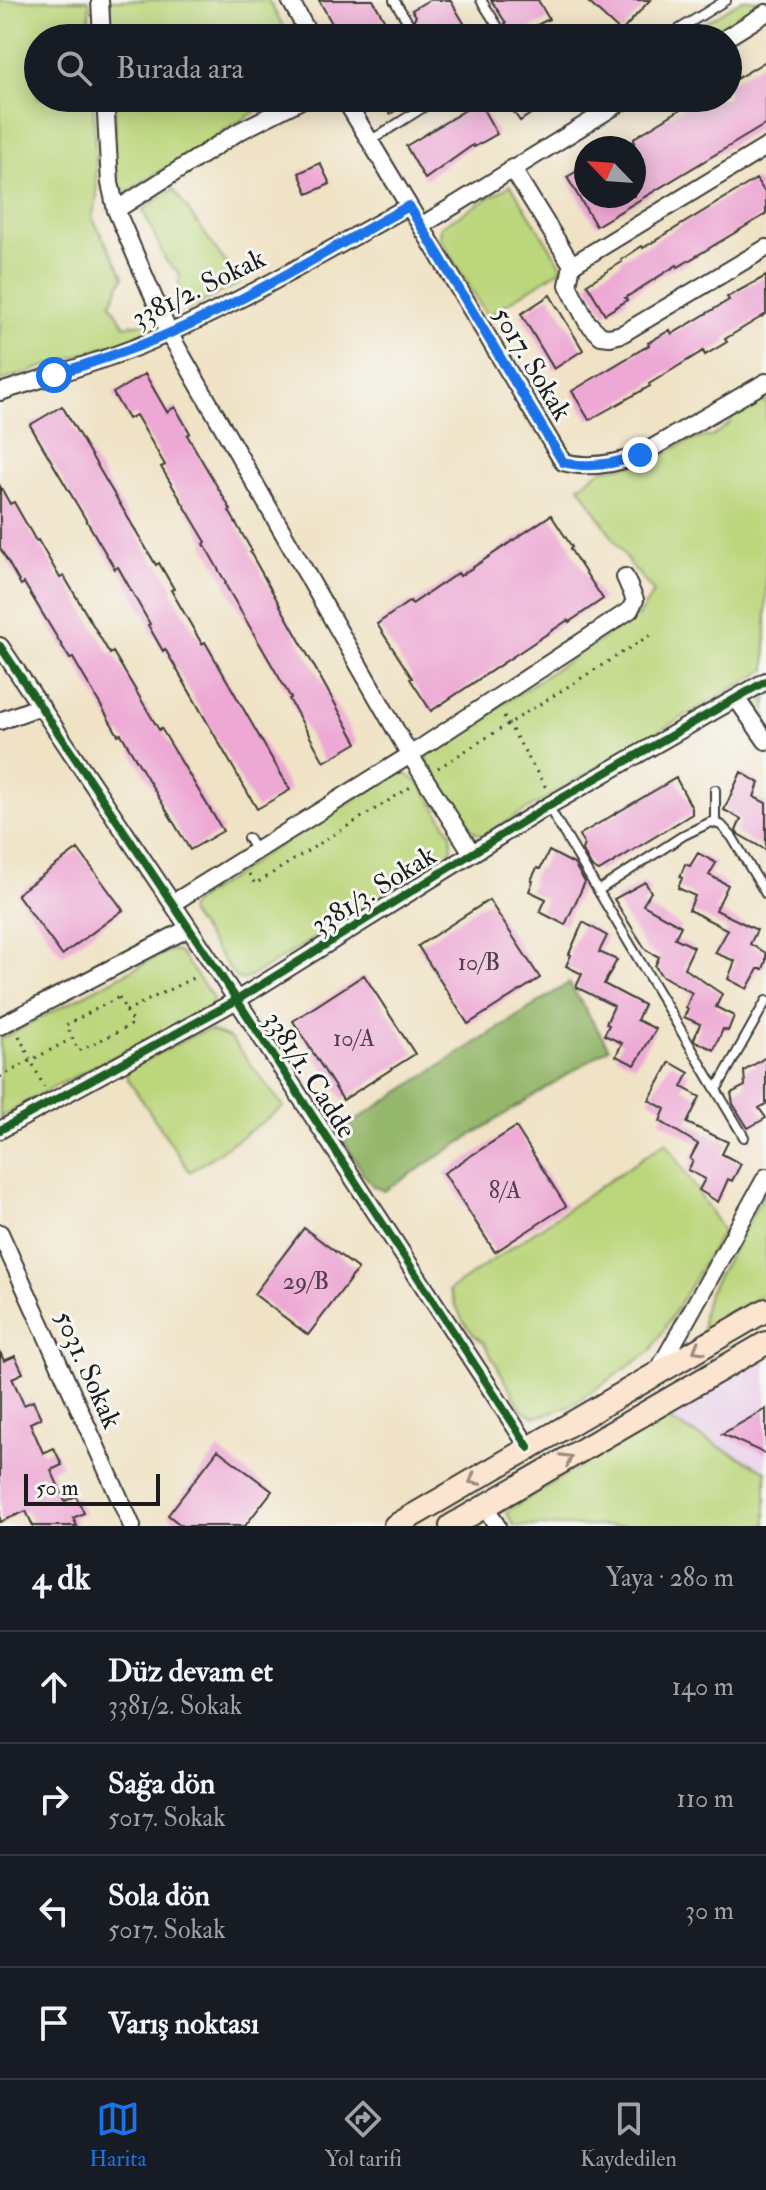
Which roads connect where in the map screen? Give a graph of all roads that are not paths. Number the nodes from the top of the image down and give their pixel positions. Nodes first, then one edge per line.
1 (100, 0) edge
2 (290, 0) edge
3 (394, 0) edge
4 (481, 0) edge
5 (726, 0) edge
6 (766, 13) edge
7 (101, 24) edge
8 (303, 24) edge
9 (409, 24) edge
10 (496, 24) edge
11 (687, 24) edge
12 (742, 28) edge
13 (106, 112) edge
14 (277, 112) edge
15 (352, 112) edge
16 (416, 112) edge
17 (605, 112) edge
18 (370, 141) junction
19 (766, 147) edge
20 (512, 168) junction
21 (409, 206) junction
22 (116, 210) junction
23 (421, 226) junction
24 (766, 248) edge
25 (572, 265) junction
26 (169, 333) junction
27 (766, 382) edge
28 (0, 392) edge
29 (625, 577) dead end
30 (0, 646) edge
31 (766, 681) edge
32 (736, 698) junction
33 (41, 706) junction
34 (0, 721) edge
35 (766, 741) edge
36 (410, 755) junction
37 (715, 790) dead end
38 (549, 801) junction
39 (715, 823) junction
40 (472, 853) junction
41 (599, 890) junction
42 (766, 894) edge
43 (173, 903) junction
44 (189, 928) junction
45 (237, 1000) junction
46 (766, 1001) edge
47 (6, 1023) edge
48 (716, 1090) junction
49 (0, 1130) edge
50 (744, 1137) dead end
51 (766, 1177) edge
52 (0, 1233) edge
53 (766, 1310) edge
54 (766, 1343) edge
55 (657, 1372) junction
56 (529, 1448) junction
57 (485, 1506) junction
58 (132, 1526) edge
59 (395, 1526) edge
60 (451, 1526) edge
61 (497, 1526) edge

1 - 7 street
2 - 8 street
3 - 9 lane
4 - 10 lane
5 - 11 lane
6 - 12 street
13 - 22 street
14 - 22 street
15 - 18 street, 5017. Sokak
16 - 18 lane
17 - 20 street
18 - 21 street, 5017. Sokak
19 - 25 street
20 - 23 street
20 - 25 street
21 - 23 street, 5017. Sokak
21 - 26 street, 3381/2. Sokak
22 - 26 street
23 - 27 street, 5017. Sokak
24 - 25 street
26 - 28 street, 3381/2. Sokak
26 - 36 street
29 - 36 street
30 - 33 street, 3381/1. Cadde
31 - 32 street, 3381/3. Sokak
32 - 35 street
32 - 38 street, 3381/3. Sokak
33 - 34 street
33 - 43 street, 3381/1. Cadde
36 - 40 street
36 - 43 street
37 - 39 lane
38 - 40 street, 3381/3. Sokak
38 - 41 lane
39 - 41 lane
39 - 42 lane
40 - 45 street, 3381/3. Sokak
41 - 48 lane
43 - 44 street, 3381/1. Cadde
44 - 45 street, 3381/1. Cadde
44 - 47 street
45 - 49 street, 3381/3. Sokak
45 - 56 street, 3381/1. Cadde
46 - 48 lane
48 - 50 lane
51 - 55 street
52 - 58 street, 5031. Sokak
53 -> 55 main road
57 -> 54 main road
55 - 56 main road
56 -> 59 main road
57 - 60 main road
57 - 61 street

